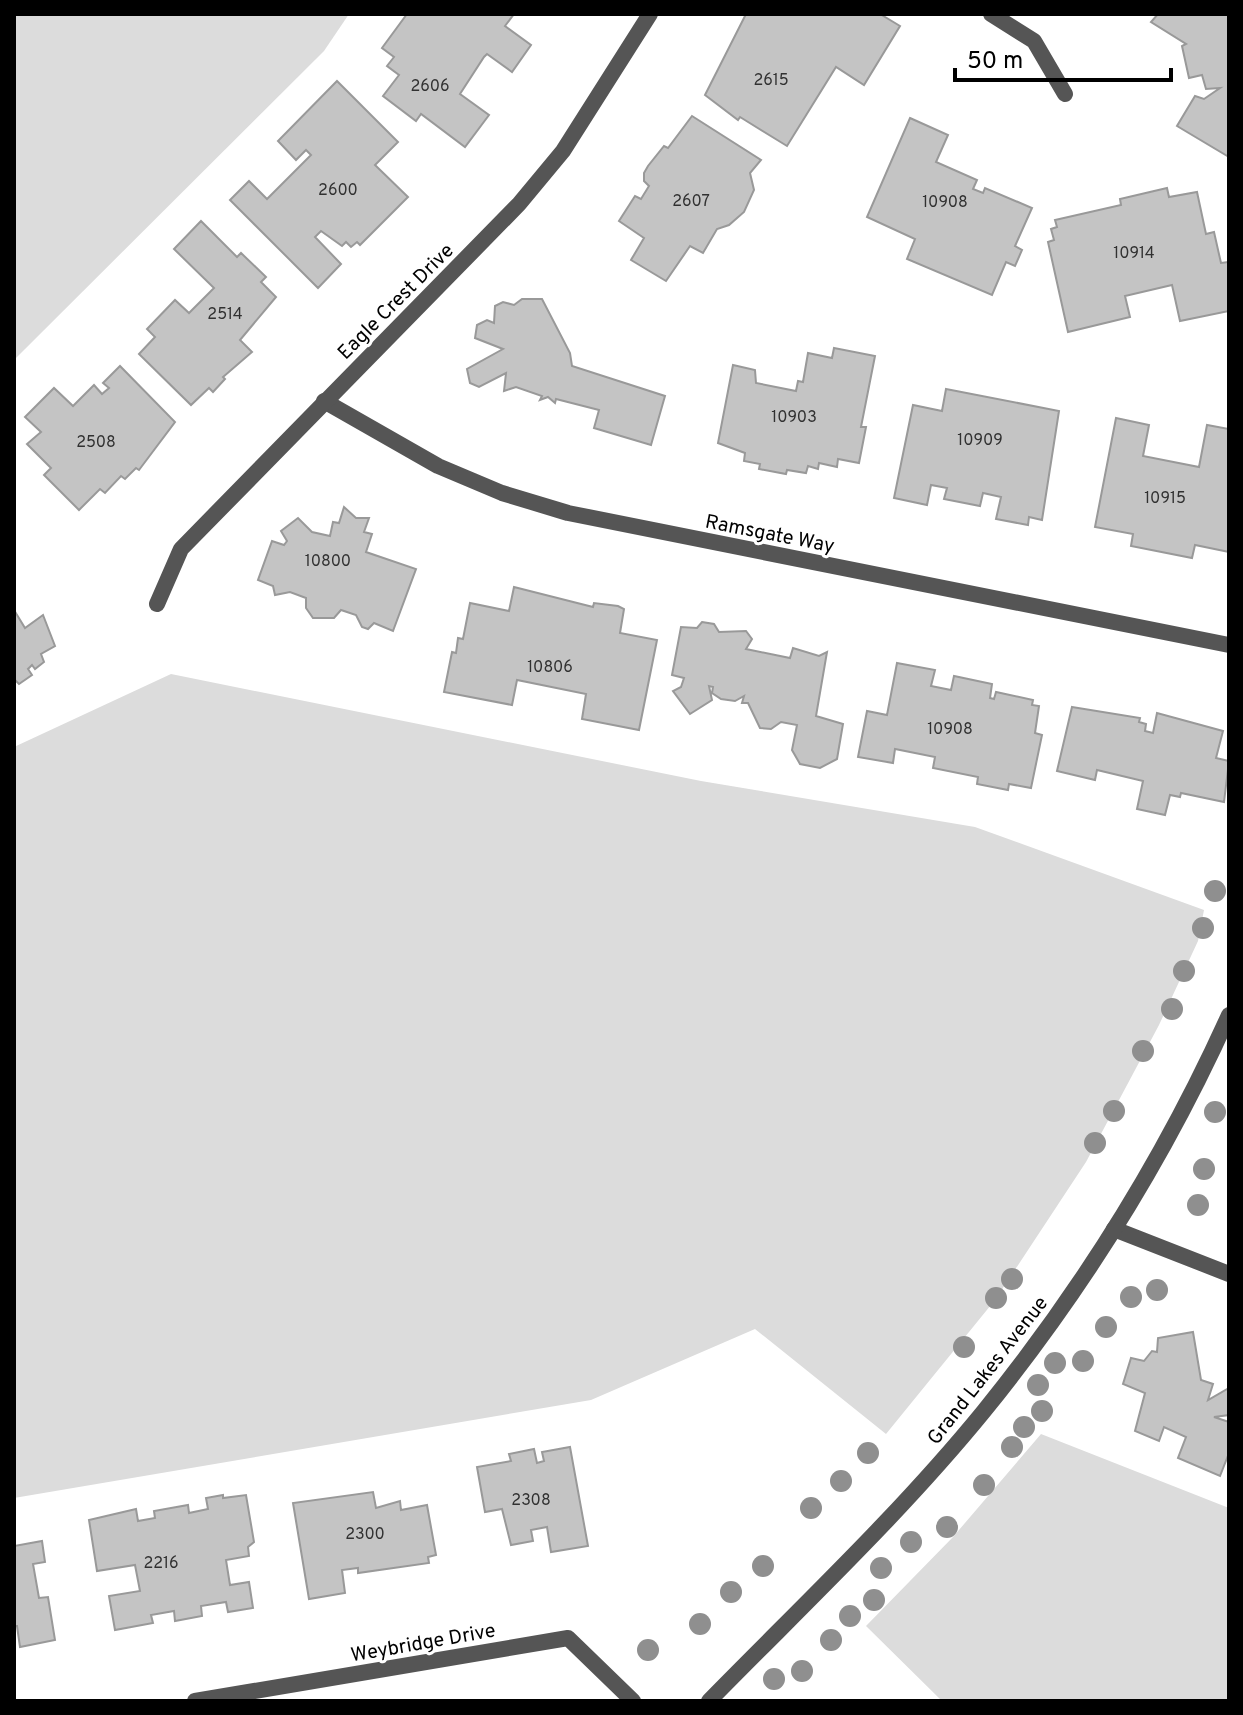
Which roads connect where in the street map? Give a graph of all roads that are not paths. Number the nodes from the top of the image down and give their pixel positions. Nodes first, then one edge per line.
1 (650, 14) edge
2 (991, 14) edge
3 (1065, 94) dead end
4 (324, 401) junction
5 (157, 604) dead end
6 (1229, 645) edge
7 (1229, 1015) edge
8 (1114, 1229) junction
9 (1229, 1274) edge
10 (195, 1701) edge
11 (633, 1701) edge
12 (709, 1701) edge

1 - 4 street, Eagle Crest Drive
2 - 3 street
4 - 5 street, Eagle Crest Drive
4 - 6 street, Ramsgate Way
7 - 8 street, Grand Lakes Avenue
8 - 9 street
8 - 12 street, Grand Lakes Avenue
10 - 11 street, Weybridge Drive

